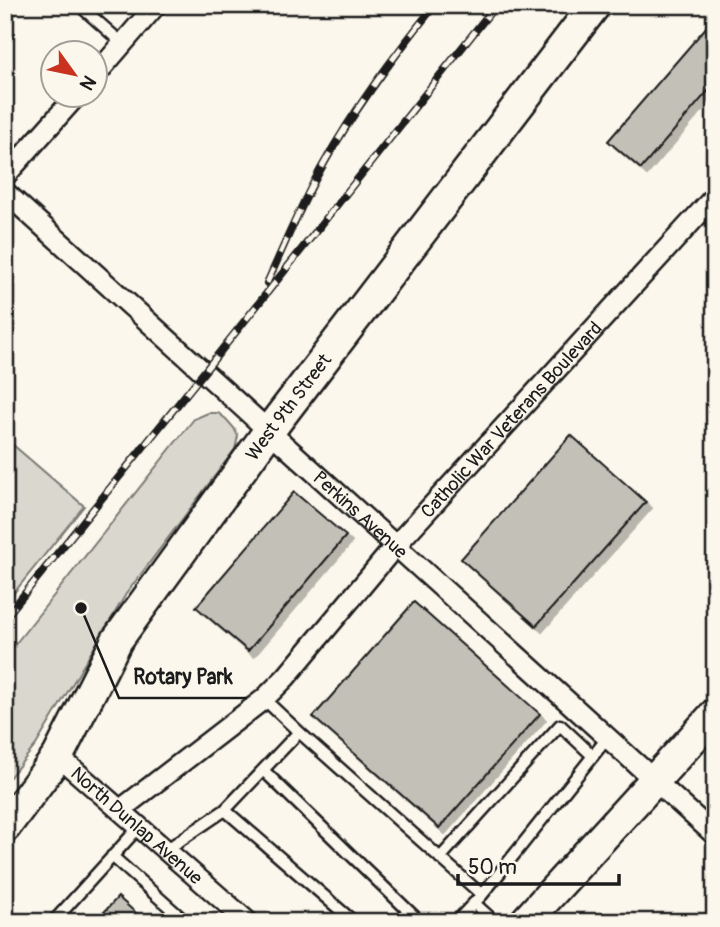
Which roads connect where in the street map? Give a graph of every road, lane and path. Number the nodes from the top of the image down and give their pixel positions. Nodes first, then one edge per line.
1 (79, 5) edge
2 (156, 5) edge
3 (595, 5) edge
4 (123, 45) junction
5 (108, 62) edge
6 (66, 108) edge
7 (5, 176) edge
8 (5, 192) edge
9 (715, 195) edge
10 (269, 431) junction
11 (396, 545) junction
12 (264, 699) junction
13 (715, 714) edge
14 (299, 732) junction
15 (608, 737) junction
16 (58, 756) junction
17 (593, 756) junction
18 (263, 770) junction
19 (656, 780) junction
20 (120, 810) junction
21 (225, 810) junction
22 (5, 827) edge
23 (139, 827) junction
24 (715, 835) edge
25 (166, 850) junction
26 (112, 856) junction
27 (440, 858) junction
28 (482, 895) junction
29 (474, 903) junction
30 (532, 920) edge
31 (53, 922) edge
32 (186, 922) edge
33 (248, 922) edge
34 (354, 922) edge
35 (420, 922) edge
36 (456, 922) edge
37 (495, 922) edge

1 - 4 lane
2 - 4 street
3 - 10 main road, West 9th Street
4 - 5 street
6 - 7 street
8 - 10 street, Perkins Avenue
9 - 11 street, Catholic War Veterans Boulevard
10 - 11 street, Perkins Avenue
10 - 16 main road, West 9th Street
11 - 12 street, Catholic War Veterans Boulevard
11 - 15 street, Perkins Avenue
12 - 14 lane
12 - 20 street, Catholic War Veterans Boulevard
13 - 19 main road
14 - 18 lane
14 - 27 lane
15 - 17 lane
15 - 19 street, Perkins Avenue
16 - 20 street, North Dunlap Avenue
16 - 22 main road, West 9th Street
17 - 27 lane
17 - 28 lane
18 - 21 lane
18 - 35 lane
19 - 24 street, Perkins Avenue
19 - 30 main road
20 - 23 street, North Dunlap Avenue
21 - 25 lane
21 - 34 lane
23 - 25 street, North Dunlap Avenue
23 - 26 lane
25 - 33 street, North Dunlap Avenue
26 - 31 lane
26 - 32 lane
27 - 28 lane
28 - 29 lane
29 - 36 lane
29 - 37 lane

